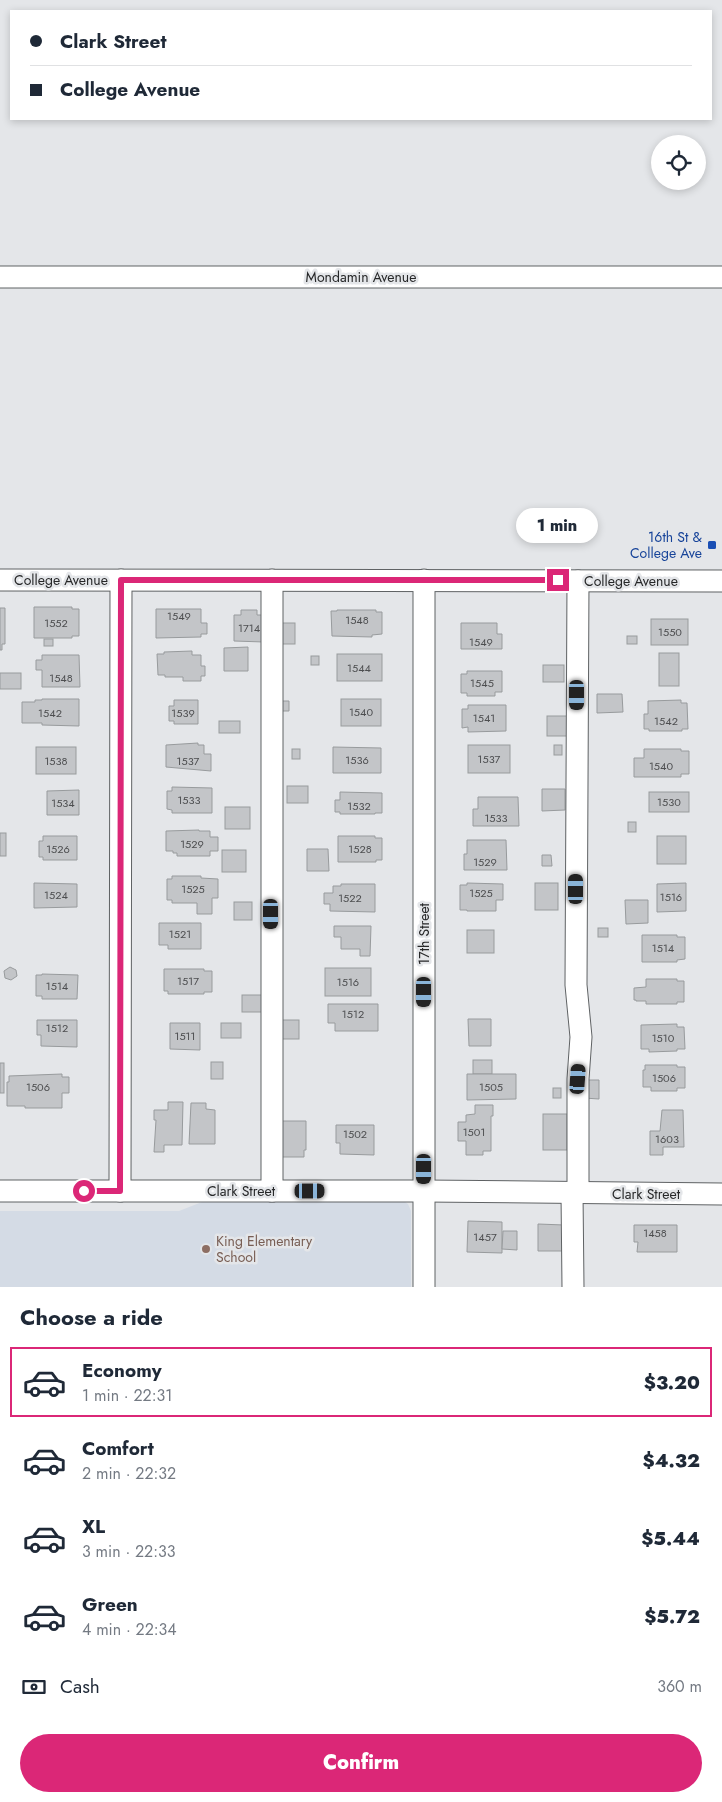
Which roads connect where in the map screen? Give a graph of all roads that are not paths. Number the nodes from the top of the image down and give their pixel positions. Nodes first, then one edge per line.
1 (0, 276) edge
2 (722, 276) edge
3 (0, 580) edge
4 (121, 580) junction
5 (272, 580) junction
6 (424, 580) junction
7 (578, 581) junction
8 (722, 581) edge
9 (0, 1191) edge
10 (120, 1191) junction
11 (272, 1191) junction
12 (424, 1191) junction
13 (575, 1193) junction
14 (722, 1194) edge
15 (424, 1287) edge
16 (573, 1287) edge

1 - 2 street, Mondamin Avenue
3 - 4 street, College Avenue
4 - 5 street, College Avenue
4 - 10 street
5 - 6 street, College Avenue
5 - 11 street
6 - 7 street, College Avenue
6 - 12 street, 17th Street
7 - 8 street, College Avenue
7 - 13 street
9 - 10 street, Clark Street
10 - 11 street, Clark Street
11 - 12 street, Clark Street
12 - 13 street, Clark Street
12 - 15 street, 17th Street
13 - 14 street, Clark Street
13 - 16 street

